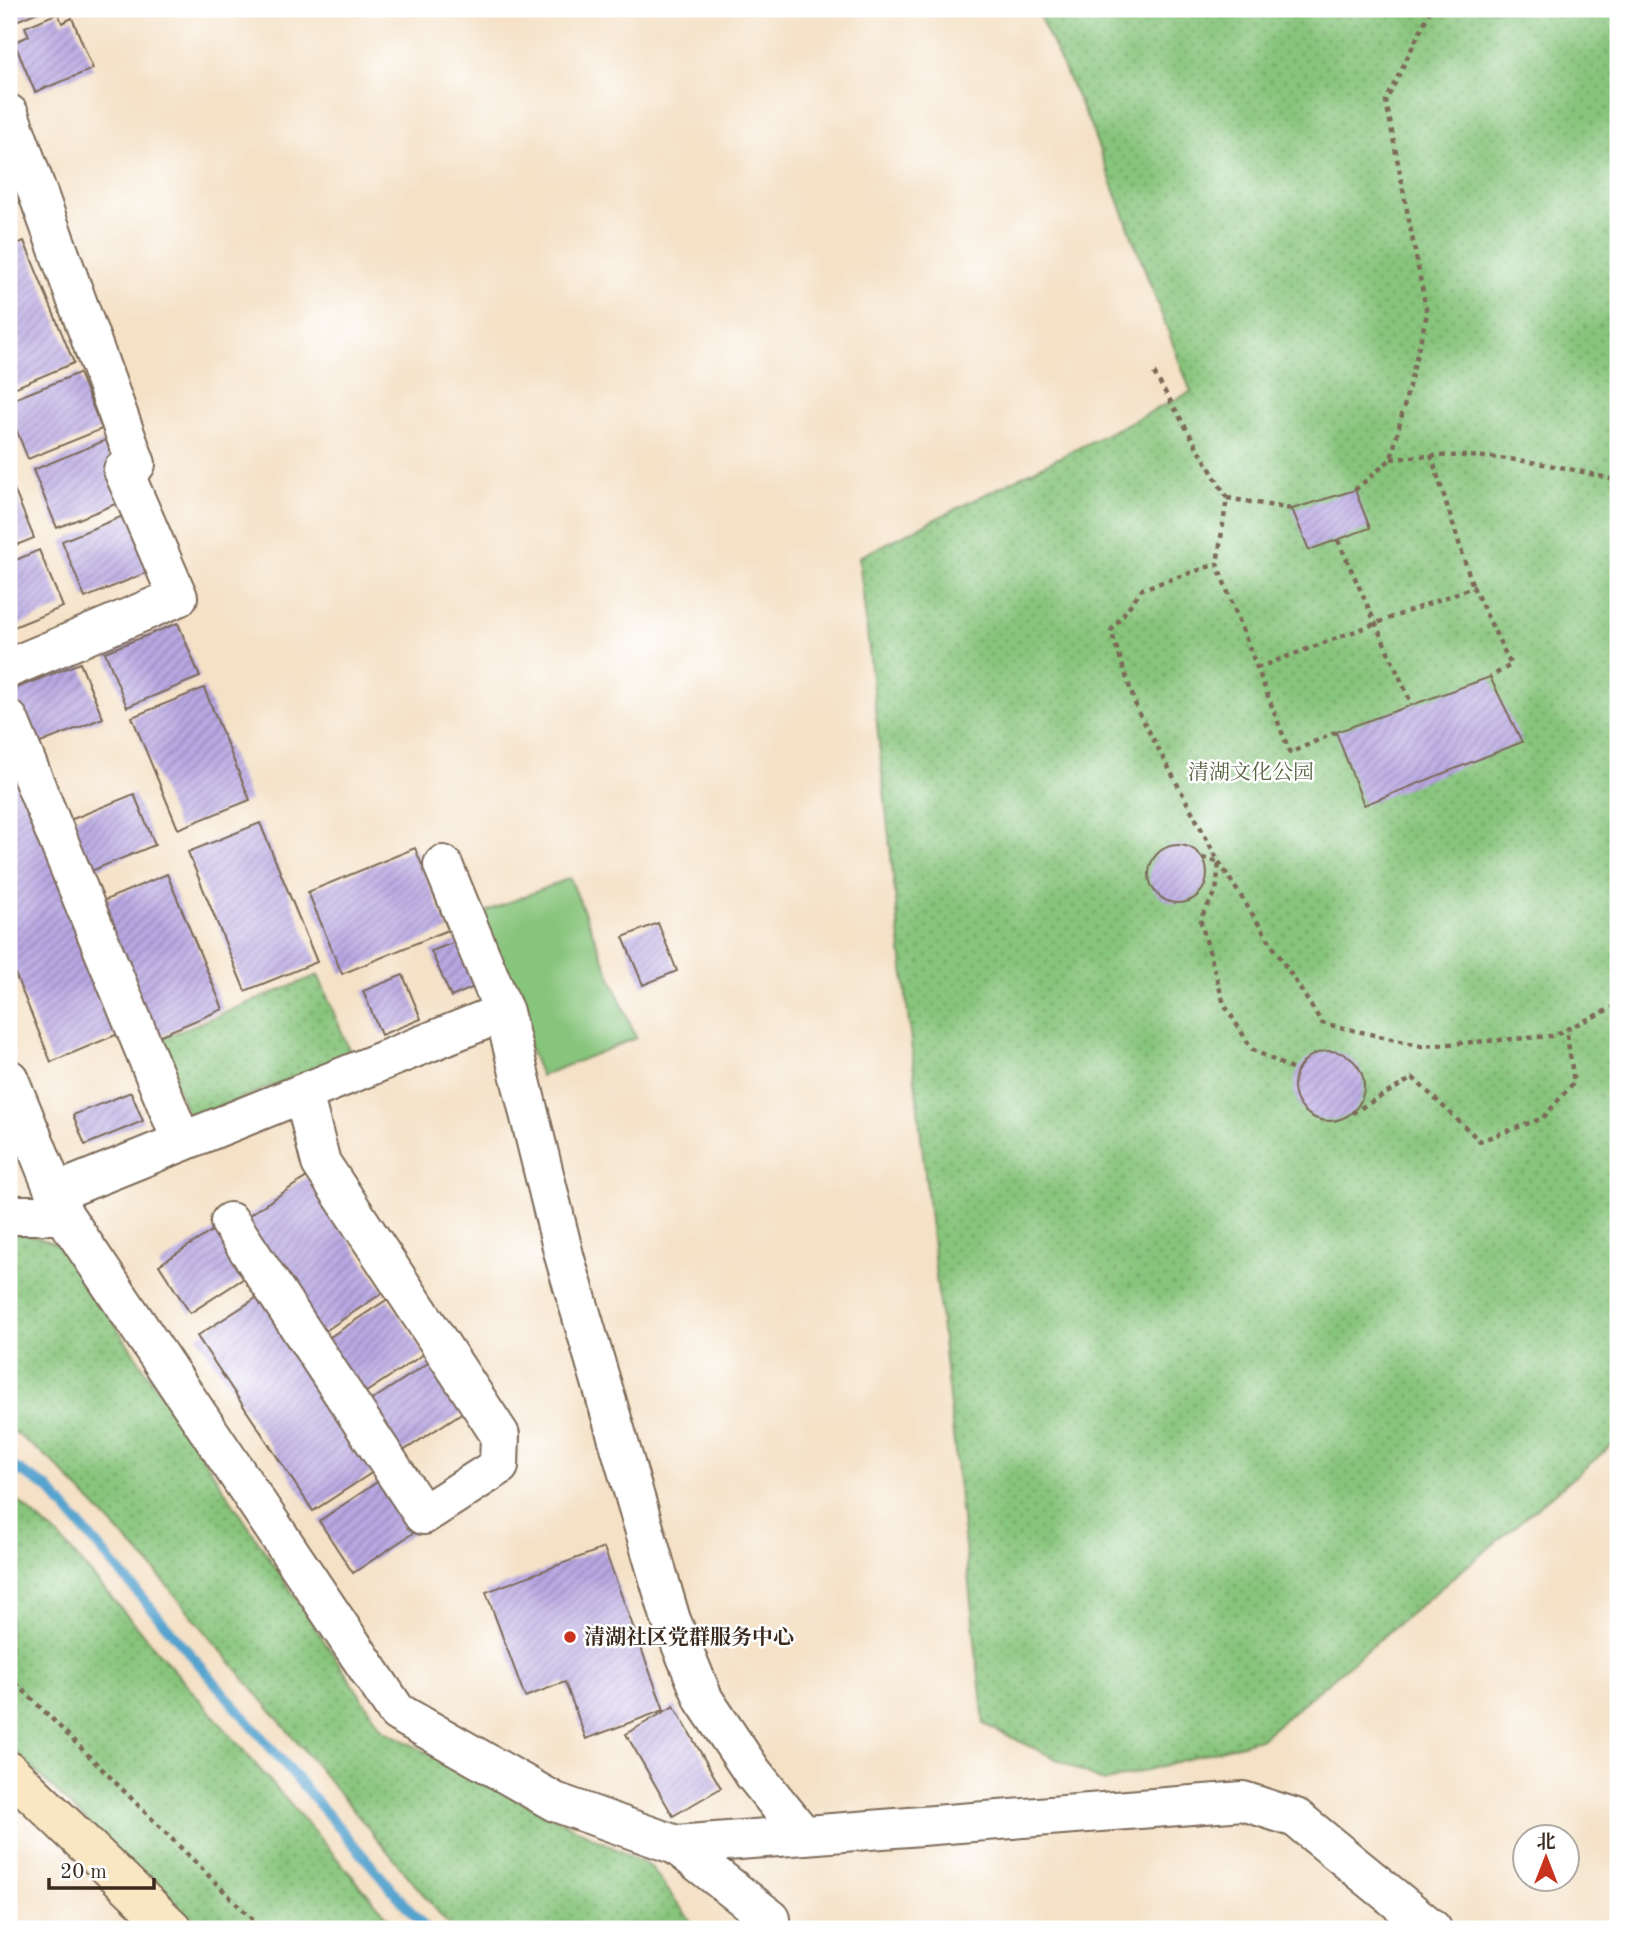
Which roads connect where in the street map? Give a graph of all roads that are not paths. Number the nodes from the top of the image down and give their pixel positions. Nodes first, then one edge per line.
1 (11, 123) edge
2 (9, 668) edge
3 (9, 720) edge
4 (443, 864) dead end
5 (503, 1012) junction
6 (9, 1079) edge
7 (303, 1093) junction
8 (182, 1142) junction
9 (60, 1204) junction
10 (9, 1215) edge
11 (230, 1222) dead end
12 (9, 1771) edge
13 (803, 1835) junction
14 (676, 1845) junction
15 (771, 1919) dead end
16 (173, 1929) edge
17 (1432, 1929) edge

1 - 2 street
3 - 8 street
4 - 5 street
5 - 7 street
5 - 13 street
6 - 9 street
7 - 8 street
7 - 11 street
8 - 9 street
9 - 10 street
9 - 14 street
12 - 16 street
13 - 14 street
13 - 17 street
14 - 15 street

